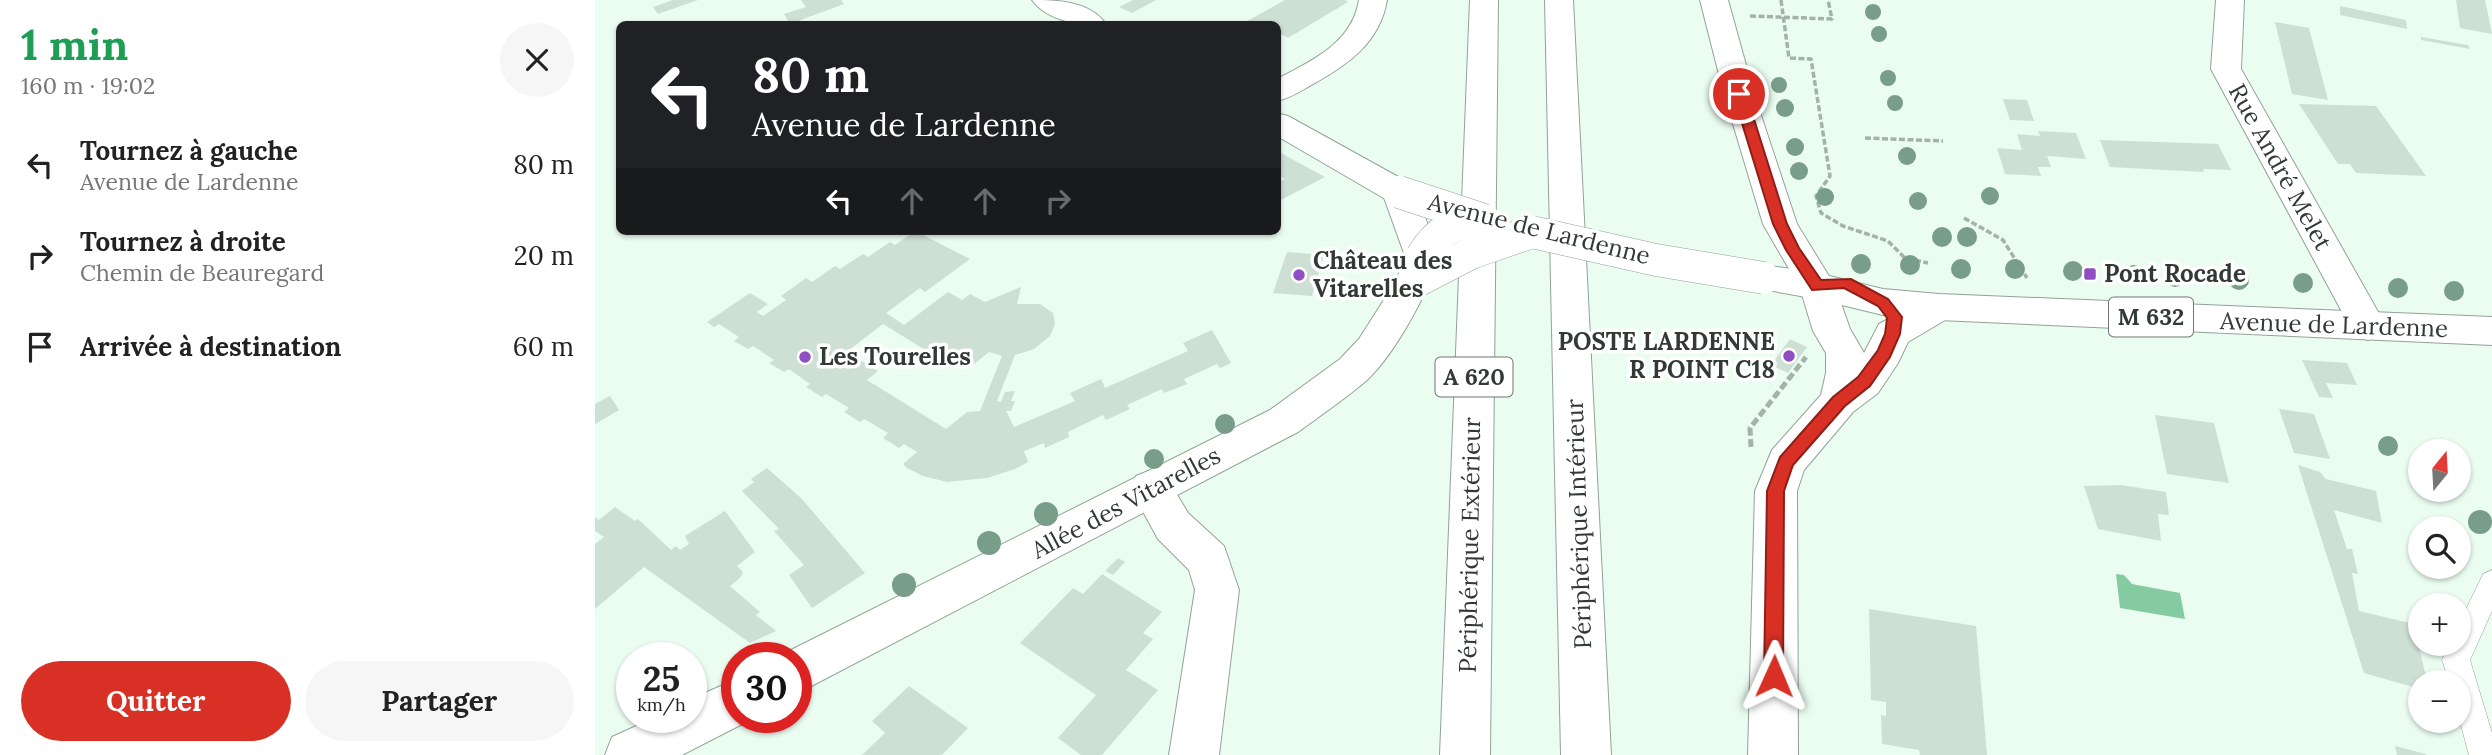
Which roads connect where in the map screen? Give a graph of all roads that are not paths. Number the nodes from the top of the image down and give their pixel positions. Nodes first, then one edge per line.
1 (1046, 0) edge
2 (1373, 0) edge
3 (1484, 0) edge
4 (1559, 0) edge
5 (2230, 0) edge
6 (1716, 7) edge
7 (1086, 21) edge
8 (1281, 90) edge
9 (1281, 125) edge
10 (1399, 192) junction
11 (1484, 220) junction
12 (1532, 232) junction
13 (1569, 241) junction
14 (1417, 269) junction
15 (1831, 284) junction
16 (1934, 284) junction
17 (2492, 309) edge
18 (2361, 314) junction
19 (1888, 318) junction
20 (2492, 331) edge
21 (1839, 401) junction
22 (1151, 488) junction
23 (2492, 582) edge
24 (812, 664) edge
25 (721, 710) edge
26 (631, 755) edge
27 (1194, 755) edge
28 (1465, 755) edge
29 (1586, 755) edge
30 (1773, 755) edge
31 (2484, 755) edge

1 - 7 main road
2 - 8 main road
3 - 28 main road, Périphérique Extérieur / A 620
4 - 13 main road, Périphérique Intérieur
5 - 18 main road, Rue André Melet
6 - 15 main road
9 - 10 main road, Avenue de Lardenne
10 - 11 main road, Avenue de Lardenne, bridge
10 - 14 main road
11 - 12 main road, Avenue de Lardenne
11 - 14 main road, bridge
12 - 13 main road, Avenue de Lardenne, bridge
12 - 14 main road, Allée des Vitarelles, bridge
13 - 15 main road, Avenue de Lardenne, bridge
13 - 29 main road, Périphérique Intérieur
14 - 22 main road, Allée des Vitarelles
15 - 16 main road, Avenue de Lardenne
15 - 19 main road, Avenue de Lardenne
15 - 21 main road
16 - 18 main road, Avenue de Lardenne / M 632
16 - 18 main road, Avenue de Lardenne / M 632
16 - 19 main road
17 - 18 main road, Avenue de Lardenne / M 632
18 - 20 main road, Avenue de Lardenne / M 632
19 - 21 main road
21 - 30 main road
22 - 24 main road, Allée des Vitarelles
22 - 27 main road
23 - 31 lane
25 - 26 main road

